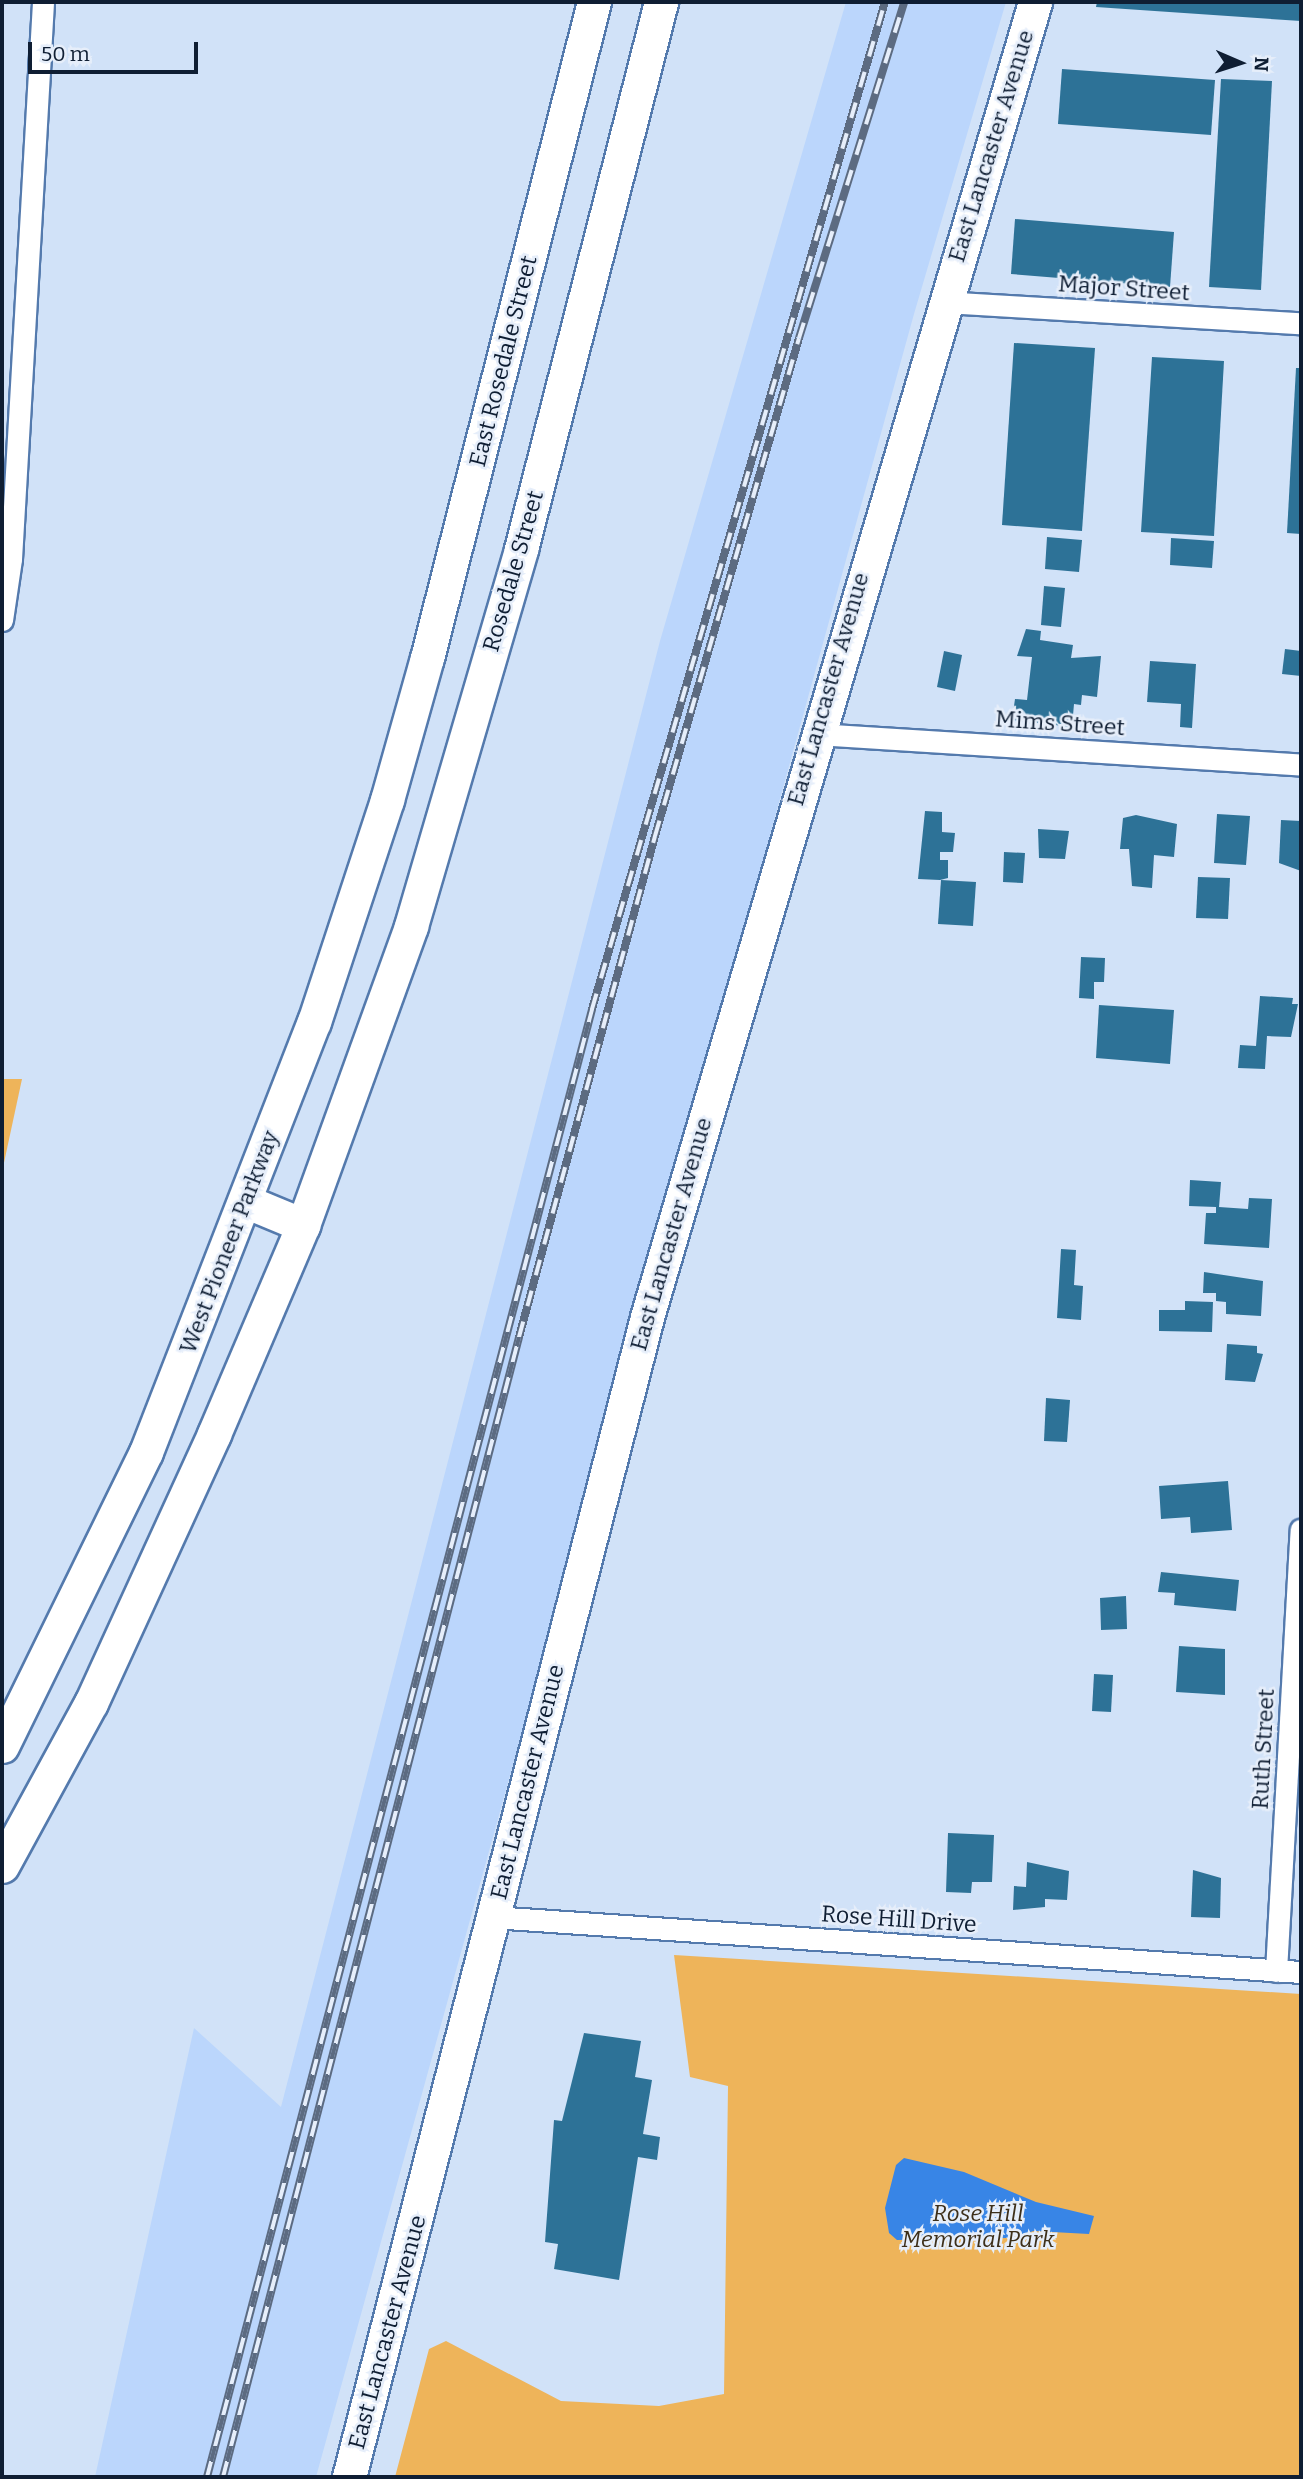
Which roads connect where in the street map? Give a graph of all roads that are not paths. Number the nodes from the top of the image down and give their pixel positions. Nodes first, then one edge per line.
1 (43, 2) edge
2 (594, 2) edge
3 (661, 2) edge
4 (1035, 2) edge
5 (943, 302) junction
6 (1301, 323) edge
7 (2, 621) edge
8 (410, 720) joint
9 (815, 734) junction
10 (1301, 765) edge
11 (245, 1202) junction
12 (303, 1225) junction
13 (1301, 1531) edge
14 (2, 1746) edge
15 (2, 1866) edge
16 (492, 1917) junction
17 (1276, 1971) junction
18 (1301, 1972) edge
19 (349, 2477) edge

1 - 7 street
2 - 8 main road, East Rosedale Street
3 - 12 main road, Rosedale Street
4 - 5 main road, East Lancaster Avenue
5 - 6 street, Major Street
5 - 9 main road, East Lancaster Avenue
8 - 11 main road, West Pioneer Parkway
9 - 10 street, Mims Street
9 - 16 main road, East Lancaster Avenue
11 - 12 main road
11 - 14 main road, West Pioneer Parkway
12 - 15 main road
13 - 17 street, Ruth Street
16 - 17 street, Rose Hill Drive
16 - 19 main road, East Lancaster Avenue
17 - 18 street, Rose Hill Drive

